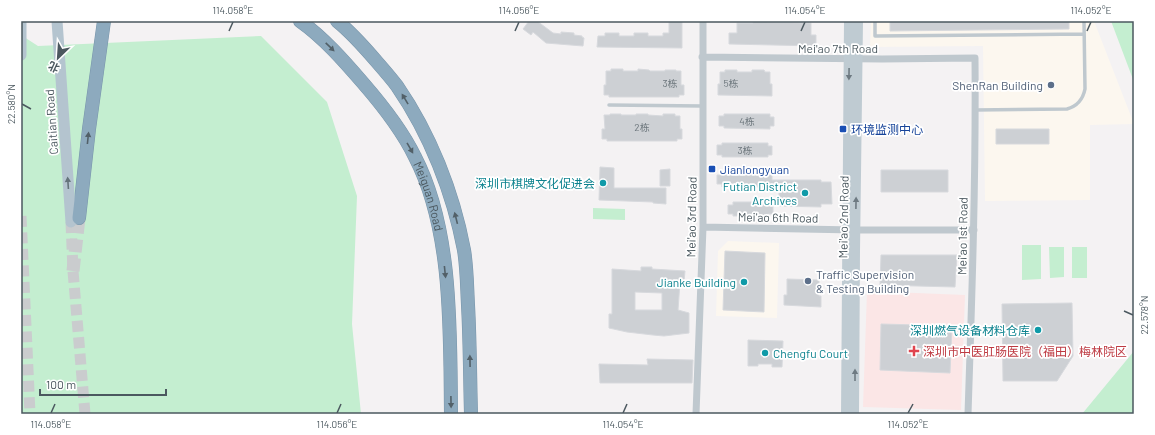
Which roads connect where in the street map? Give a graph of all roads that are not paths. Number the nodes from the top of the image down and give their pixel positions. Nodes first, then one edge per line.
1 (21, 21) edge
2 (57, 21) edge
3 (300, 21) edge
4 (338, 21) edge
5 (702, 21) edge
6 (849, 21) edge
7 (858, 21) edge
8 (875, 21) edge
9 (1084, 21) edge
10 (103, 27) edge
11 (1084, 34) junction
12 (21, 55) edge
13 (702, 57) junction
14 (975, 58) joint
15 (853, 59) junction
16 (609, 105) dead end
17 (702, 106) junction
18 (975, 110) junction
19 (75, 220) joint
20 (703, 227) junction
21 (851, 230) junction
22 (974, 230) junction
23 (451, 414) edge
24 (471, 414) edge
25 (696, 414) edge
26 (846, 414) edge
27 (854, 414) edge
28 (968, 414) edge

1 - 12 main road
19 -> 2 main road, Caitian Road
3 -> 23 highway, Meiguan Road
24 -> 4 highway, Meiguan Road
5 - 13 street, Mei'ao 3rd Road
6 - 15 street, Mei'ao 2nd Road
7 - 15 street, Mei'ao 2nd Road
8 - 11 lane
9 - 11 lane
19 -> 10 highway
11 - 18 lane
13 - 15 street, Mei'ao 7th Road
13 - 17 street, Mei'ao 3rd Road
14 - 15 street, Mei'ao 7th Road
14 - 18 street, Mei'ao 1st Road
15 - 21 street, Mei'ao 2nd Road
16 - 17 lane
17 - 20 street, Mei'ao 3rd Road
18 - 22 street, Mei'ao 1st Road
20 - 21 street, Mei'ao 6th Road
20 - 25 street, Mei'ao 3rd Road
21 - 22 street, Mei'ao 6th Road
21 - 26 street, Mei'ao 2nd Road
27 -> 21 street, Mei'ao 2nd Road
22 - 28 street, Mei'ao 1st Road

